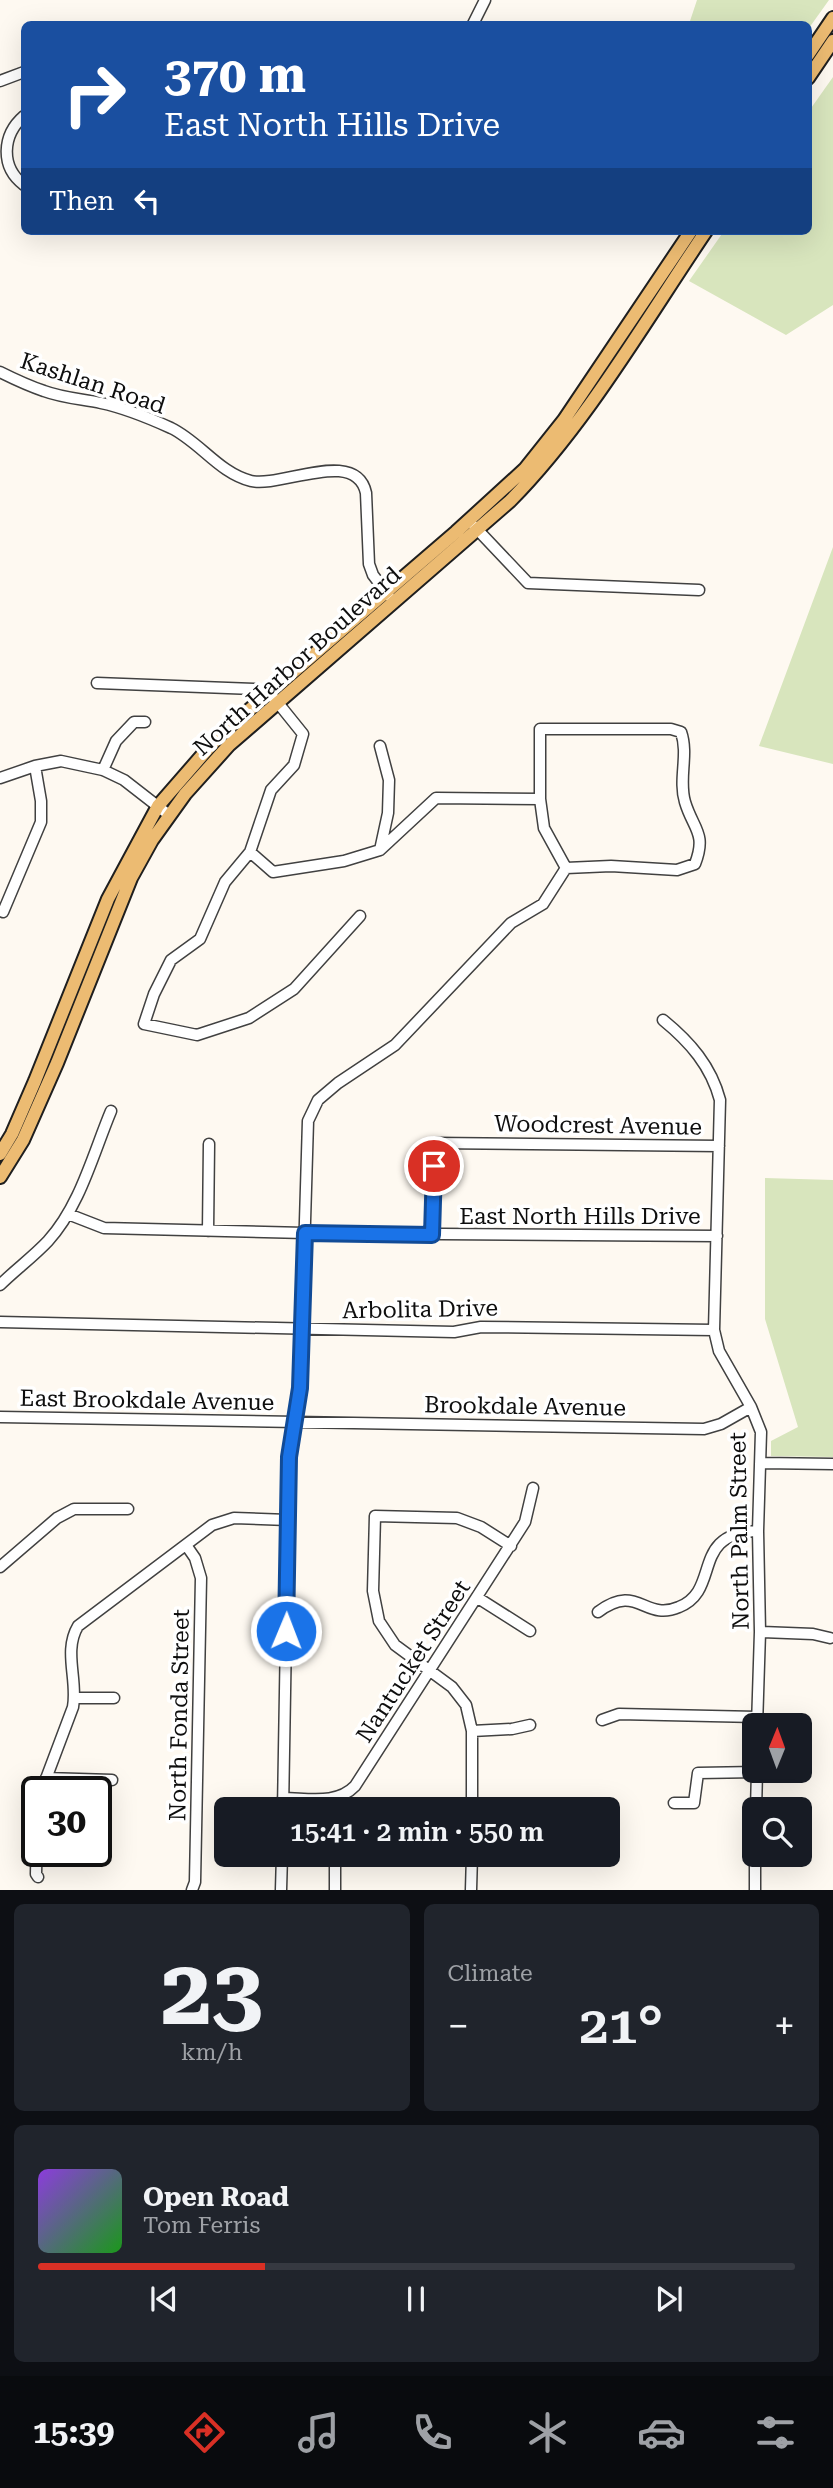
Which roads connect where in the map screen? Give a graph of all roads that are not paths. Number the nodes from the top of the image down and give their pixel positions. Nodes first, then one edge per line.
1 (485, 0) edge
2 (833, 18) edge
3 (474, 21) edge
4 (833, 41) edge
5 (812, 49) edge
6 (812, 72) edge
7 (21, 73) edge
8 (0, 81) edge
9 (21, 119) edge
10 (21, 183) edge
11 (688, 235) edge
12 (703, 235) edge
13 (0, 372) edge
14 (473, 525) junction
15 (699, 590) dead end
16 (390, 596) junction
17 (97, 683) dead end
18 (273, 699) junction
19 (145, 722) dead end
20 (380, 746) dead end
21 (34, 766) junction
22 (103, 770) junction
23 (0, 778) edge
24 (540, 799) junction
25 (158, 806) junction
26 (169, 815) junction
27 (380, 850) junction
28 (250, 852) junction
29 (566, 867) junction
30 (3, 912) dead end
31 (360, 916) dead end
32 (663, 1020) dead end
33 (111, 1111) dead end
34 (209, 1144) dead end
35 (719, 1146) junction
36 (0, 1154) edge
37 (0, 1177) edge
38 (68, 1214) junction
39 (208, 1231) junction
40 (305, 1233) junction
41 (432, 1235) junction
42 (717, 1236) junction
43 (0, 1285) edge
44 (0, 1322) edge
45 (302, 1330) junction
46 (714, 1331) junction
47 (751, 1407) junction
48 (0, 1417) edge
49 (293, 1421) junction
50 (760, 1463) junction
51 (833, 1464) edge
52 (533, 1488) dead end
53 (128, 1509) dead end
54 (288, 1520) junction
55 (758, 1531) junction
56 (186, 1545) junction
57 (511, 1546) junction
58 (0, 1567) edge
59 (478, 1598) junction
60 (598, 1612) dead end
61 (530, 1631) dead end
62 (760, 1632) junction
63 (830, 1638) dead end
64 (430, 1672) junction
65 (75, 1698) junction
66 (114, 1698) dead end
67 (757, 1713) edge
68 (601, 1720) dead end
69 (742, 1720) edge
70 (530, 1724) dead end
71 (472, 1731) junction
72 (742, 1772) edge
73 (47, 1776) edge
74 (283, 1797) edge
75 (342, 1797) edge
76 (472, 1797) edge
77 (674, 1803) dead end
78 (36, 1867) edge
79 (282, 1867) edge
80 (335, 1867) edge
81 (472, 1867) edge
82 (755, 1867) edge
83 (38, 1877) dead end
84 (192, 1889) edge
85 (281, 1889) edge
86 (335, 1889) edge
87 (471, 1889) edge
88 (755, 1889) edge

1 - 3 street
2 - 5 main road
4 - 6 main road
7 - 8 street
9 - 10 street
11 - 14 main road, North Harbor Boulevard
12 - 14 main road, North Harbor Boulevard
13 - 16 street, Kashlan Road
14 - 15 street
14 - 16 main road, North Harbor Boulevard
16 - 18 main road, North Harbor Boulevard
17 - 18 street
18 - 25 main road, North Harbor Boulevard
18 - 26 main road, North Harbor Boulevard
18 - 28 street
19 - 22 street
20 - 27 street
21 - 22 street
21 - 23 street
21 - 30 street
22 - 25 street
24 - 27 street
24 - 29 street
24 - 29 street
25 - 26 street
25 - 36 main road, North Harbor Boulevard
26 - 37 main road, North Harbor Boulevard
27 - 28 street
28 - 31 street
29 - 40 street
32 - 35 street, North Palm Street
33 - 38 street
34 - 39 street
35 - 41 street, Woodcrest Avenue
35 - 42 street, North Palm Street
38 - 39 street, East North Hills Drive
38 - 43 street
39 - 40 street, East North Hills Drive
40 - 41 street, East North Hills Drive
40 - 45 street
41 - 42 street, East North Hills Drive
42 - 46 street, North Palm Street
44 - 45 street, Arbolita Drive
45 - 46 street, Arbolita Drive
45 - 49 street
46 - 47 street, North Palm Street
47 - 49 street, Brookdale Avenue
47 - 50 street, North Palm Street
48 - 49 street, East Brookdale Avenue
49 - 54 street
50 - 51 street
50 - 55 street, North Palm Street
52 - 57 street, Nantucket Street
53 - 58 street
54 - 56 street
54 - 74 street
55 - 60 street
55 - 62 street, North Palm Street
56 - 65 street
56 - 84 street, North Fonda Street
57 - 59 street, Nantucket Street
57 - 64 street
59 - 61 street
59 - 64 street, Nantucket Street
62 - 63 street
62 - 67 street, North Palm Street
64 - 71 street
64 - 75 street, Nantucket Street
65 - 66 street
65 - 73 street
68 - 69 street
70 - 71 street
71 - 76 street
72 - 77 street
78 - 83 street
79 - 85 street
80 - 86 street
81 - 87 street
82 - 88 street

